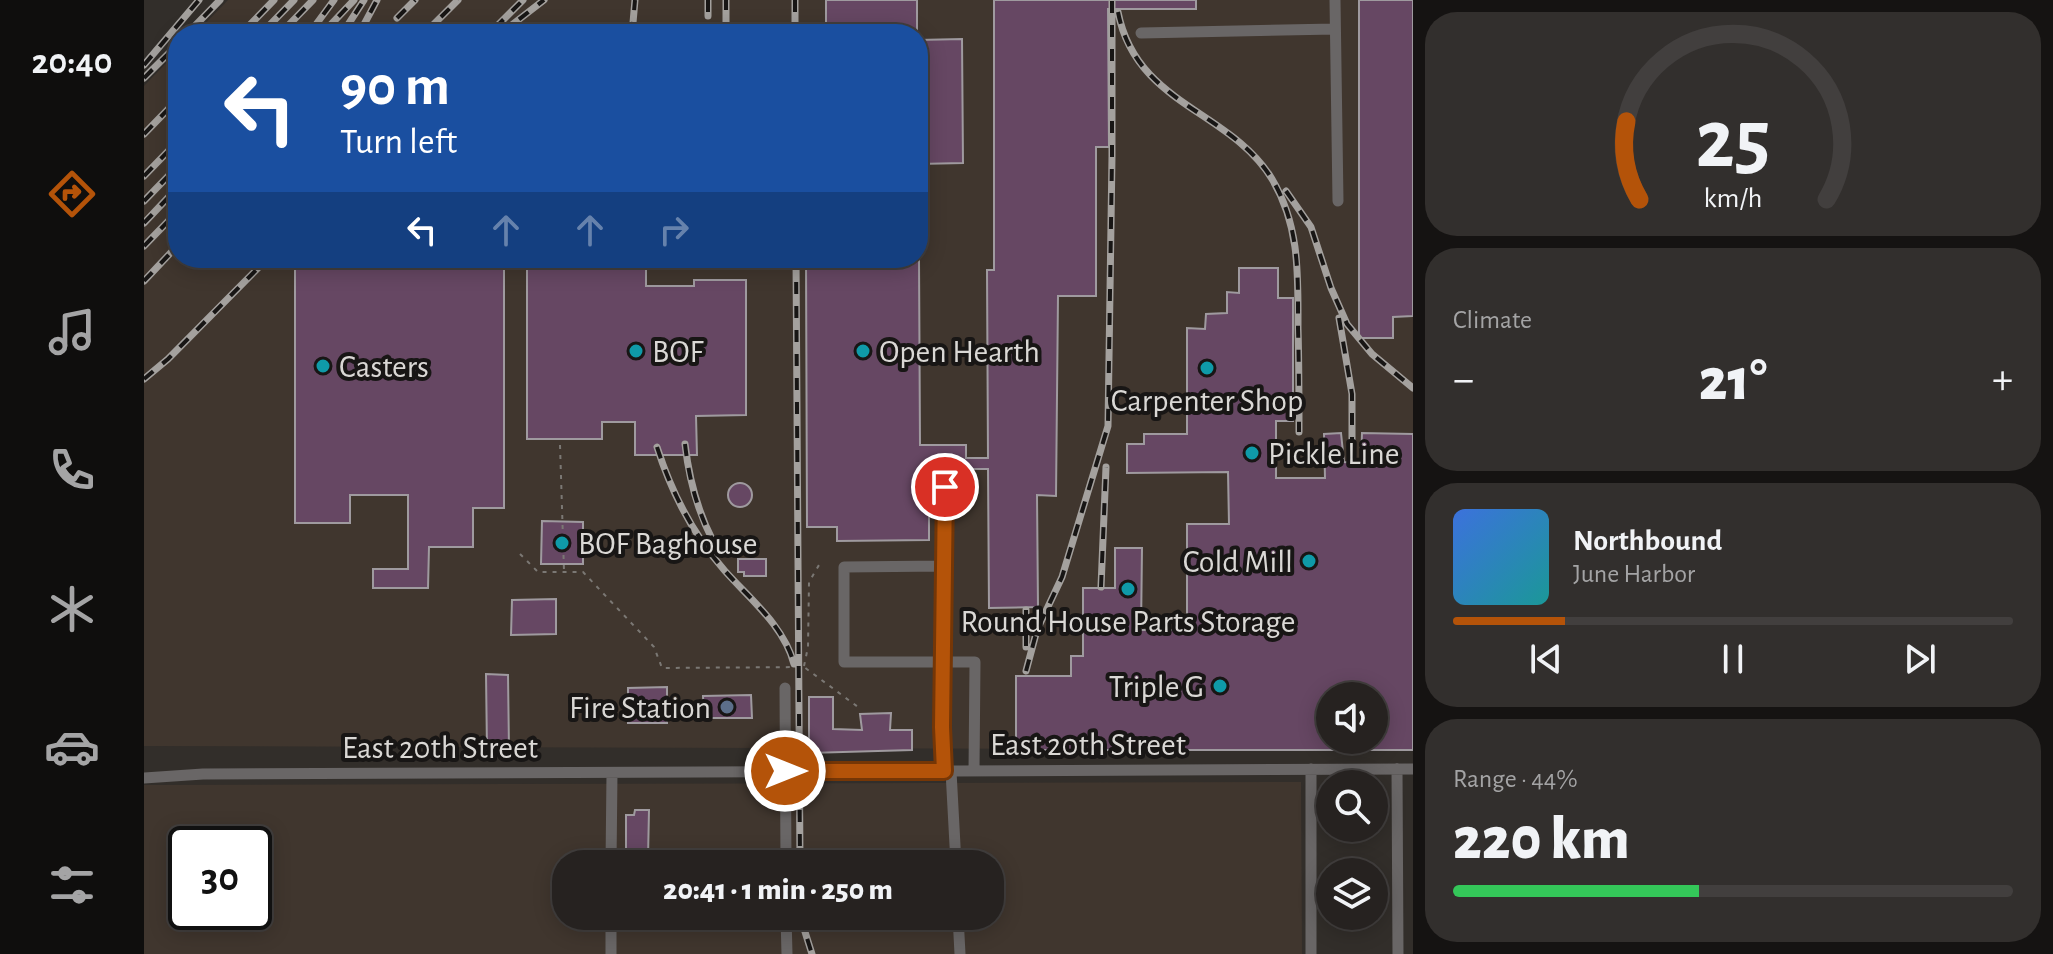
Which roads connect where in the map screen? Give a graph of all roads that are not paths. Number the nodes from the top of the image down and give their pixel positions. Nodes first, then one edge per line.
1 (1335, 0) edge
2 (1335, 29) junction
3 (1141, 33) dead end
4 (1338, 201) dead end
5 (945, 487) dead end
6 (944, 566) junction
7 (943, 662) junction
8 (785, 688) dead end
9 (1311, 769) junction
10 (1397, 769) junction
11 (1413, 769) edge
12 (785, 771) junction
13 (948, 771) junction
14 (974, 771) junction
15 (612, 773) junction
16 (144, 776) edge
17 (611, 850) edge
18 (786, 850) edge
19 (955, 850) edge
20 (611, 930) edge
21 (786, 930) edge
22 (959, 930) edge
23 (611, 954) edge
24 (787, 954) edge
25 (960, 954) edge
26 (1311, 954) edge
27 (1398, 954) edge

1 - 2 street
2 - 3 street
2 - 4 street
5 - 6 street
6 - 7 street
6 - 7 street
7 - 13 street
7 - 14 street
8 - 12 street
9 - 10 street, East 20th Street
9 - 14 street, East 20th Street
9 - 26 street
10 - 11 street, East 20th Street
10 - 27 street
12 - 13 street, East 20th Street
12 - 15 street, East 20th Street
12 - 18 street
13 - 14 street, East 20th Street
13 - 19 street
15 - 16 street, East 20th Street
15 - 17 street
20 - 23 street
21 - 24 street
22 - 25 street

